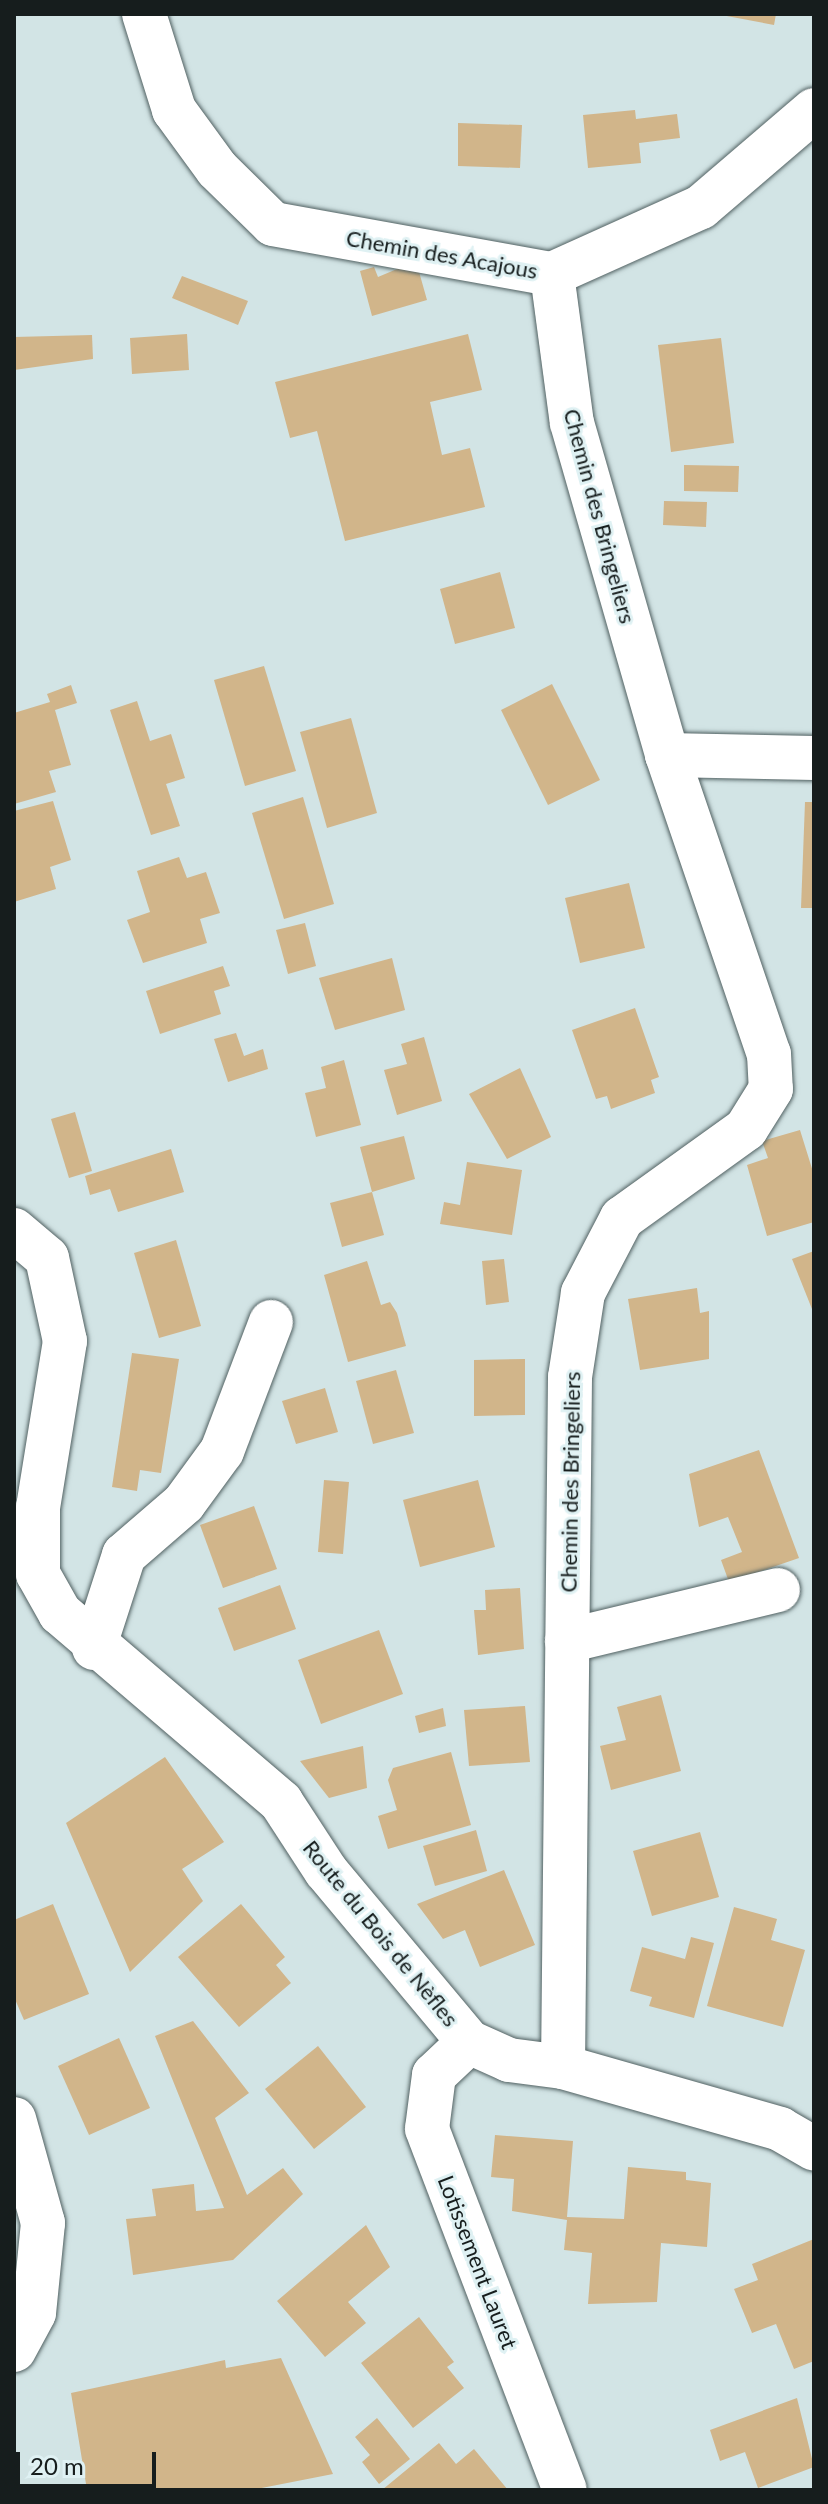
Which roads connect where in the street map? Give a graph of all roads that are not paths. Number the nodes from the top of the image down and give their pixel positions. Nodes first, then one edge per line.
1 (144, 14) edge
2 (814, 110) edge
3 (552, 274) junction
4 (667, 755) junction
5 (814, 758) edge
6 (14, 1230) edge
7 (271, 1322) dead end
8 (778, 1590) dead end
9 (567, 1641) junction
10 (94, 1648) junction
11 (469, 2042) junction
12 (563, 2067) junction
13 (14, 2119) edge
14 (814, 2149) edge
15 (14, 2350) edge
16 (565, 2490) edge

1 - 3 street, Chemin des Acajous
2 - 3 street, Chemin des Acajous
3 - 4 street, Chemin des Bringeliers
4 - 5 street
4 - 9 street, Chemin des Bringeliers
6 - 10 street, Route du Bois de Nèfles
7 - 10 street
8 - 9 street
9 - 12 street, Chemin des Bringeliers
10 - 11 street, Route du Bois de Nèfles
11 - 12 street, Route du Bois de Nèfles
11 - 16 street, Lotissement Lauret
12 - 14 street, Route du Bois de Nèfles
13 - 15 street

